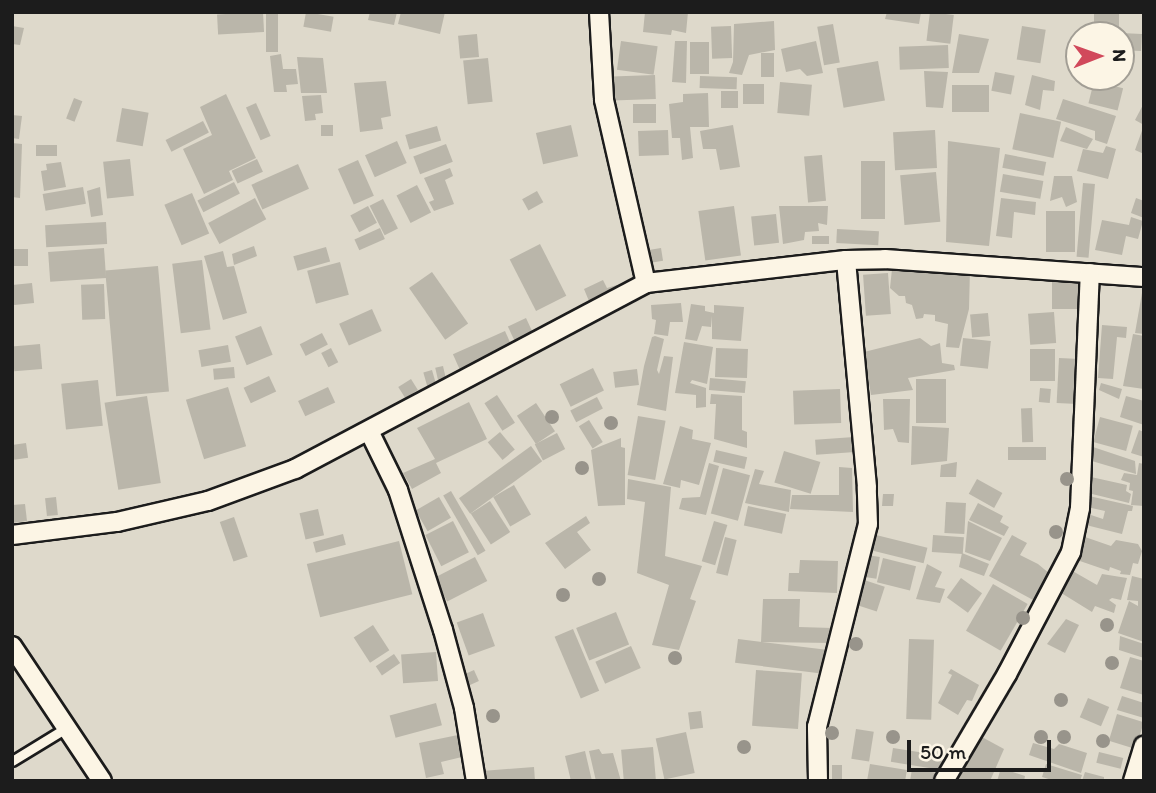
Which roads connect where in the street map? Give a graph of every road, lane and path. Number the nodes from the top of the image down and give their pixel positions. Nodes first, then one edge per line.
1 (599, 12) edge
2 (846, 260) junction
3 (1090, 273) junction
4 (1144, 277) edge
5 (646, 283) junction
6 (369, 431) junction
7 (12, 535) edge
8 (12, 646) edge
9 (66, 728) junction
10 (1144, 746) edge
11 (12, 761) edge
12 (102, 781) edge
13 (476, 781) edge
14 (818, 781) edge
15 (944, 781) edge
16 (1133, 781) edge

1 - 5 street
2 - 3 street
2 - 5 street
2 - 14 street
3 - 4 street
3 - 15 street
5 - 6 street
6 - 7 street
6 - 13 street
8 - 9 street
9 - 11 lane
9 - 12 street
10 - 16 street

